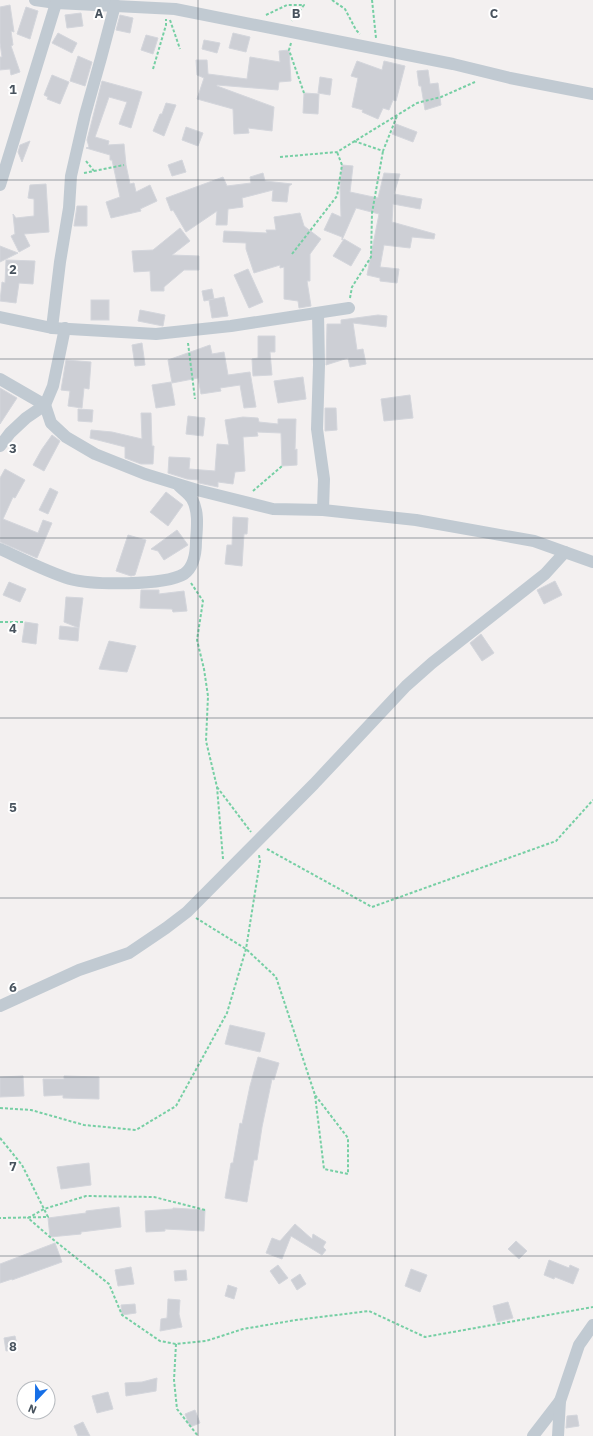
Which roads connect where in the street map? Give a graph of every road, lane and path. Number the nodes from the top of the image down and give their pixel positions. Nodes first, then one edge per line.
1 (35, 0) edge
2 (332, 0) edge
3 (372, 0) edge
4 (56, 1) edge
5 (114, 5) junction
6 (166, 8) junction
7 (252, 24) junction
8 (289, 31) junction
9 (362, 35) dead end
10 (180, 49) dead end
11 (377, 49) junction
12 (153, 69) dead end
13 (494, 74) junction
14 (304, 93) dead end
15 (593, 94) edge
16 (397, 115) junction
17 (354, 141) junction
18 (383, 151) junction
19 (337, 152) junction
20 (280, 157) dead end
21 (124, 165) dead end
22 (71, 176) junction
23 (0, 186) edge
24 (292, 254) dead end
25 (349, 308) joint
26 (318, 314) junction
27 (0, 317) edge
28 (52, 328) junction
29 (65, 328) junction
30 (187, 332) junction
31 (0, 379) edge
32 (195, 399) dead end
33 (45, 405) junction
34 (0, 446) edge
35 (282, 466) dead end
36 (177, 484) junction
37 (235, 500) junction
38 (324, 510) junction
39 (0, 549) edge
40 (565, 552) junction
41 (593, 562) edge
42 (184, 574) junction
43 (0, 622) edge
44 (25, 622) dead end
45 (217, 787) junction
46 (593, 800) edge
47 (256, 842) junction
48 (224, 874) junction
49 (187, 912) junction
50 (246, 949) junction
51 (0, 1006) edge
52 (314, 1095) junction
53 (0, 1108) edge
54 (0, 1138) edge
55 (44, 1210) junction
56 (206, 1210) dead end
57 (0, 1218) edge
58 (28, 1218) junction
59 (593, 1307) edge
60 (593, 1325) edge
61 (176, 1344) junction
62 (560, 1400) junction
63 (198, 1436) edge
64 (533, 1436) edge
65 (558, 1436) edge

1 - 4 street
2 - 9 path
3 - 11 path
4 - 5 street
4 - 23 street
5 - 6 street
5 - 22 street
6 - 7 street
6 - 10 path
6 - 12 path
7 - 8 street
7 - 8 path
8 - 11 street
8 - 14 path
11 - 13 street
13 - 15 street
13 - 16 path
16 - 17 path
16 - 18 path
17 - 18 path
17 - 19 path
18 - 25 path
19 - 20 path
19 - 24 path
21 - 22 path
22 - 28 street
25 - 26 street
26 - 30 street
26 - 38 street
27 - 28 street
28 - 29 street
29 - 30 street
29 - 33 street
30 - 32 path
31 - 33 street
33 - 34 street
33 - 36 street
35 - 37 path
36 - 37 street
36 - 42 street
37 - 38 street
38 - 40 street
39 - 42 street
40 - 41 street
40 - 47 street
42 - 45 path
43 - 44 path
45 - 47 path
45 - 48 path
46 - 47 path
47 - 48 street
47 - 50 path
48 - 49 street
49 - 50 path
49 - 51 street
50 - 52 path
50 - 53 path
52 - 52 path
54 - 55 path
55 - 56 path
55 - 58 path
55 - 58 path
57 - 58 path
58 - 61 path
59 - 61 path
60 - 62 street
61 - 63 path
62 - 64 street
62 - 65 street

